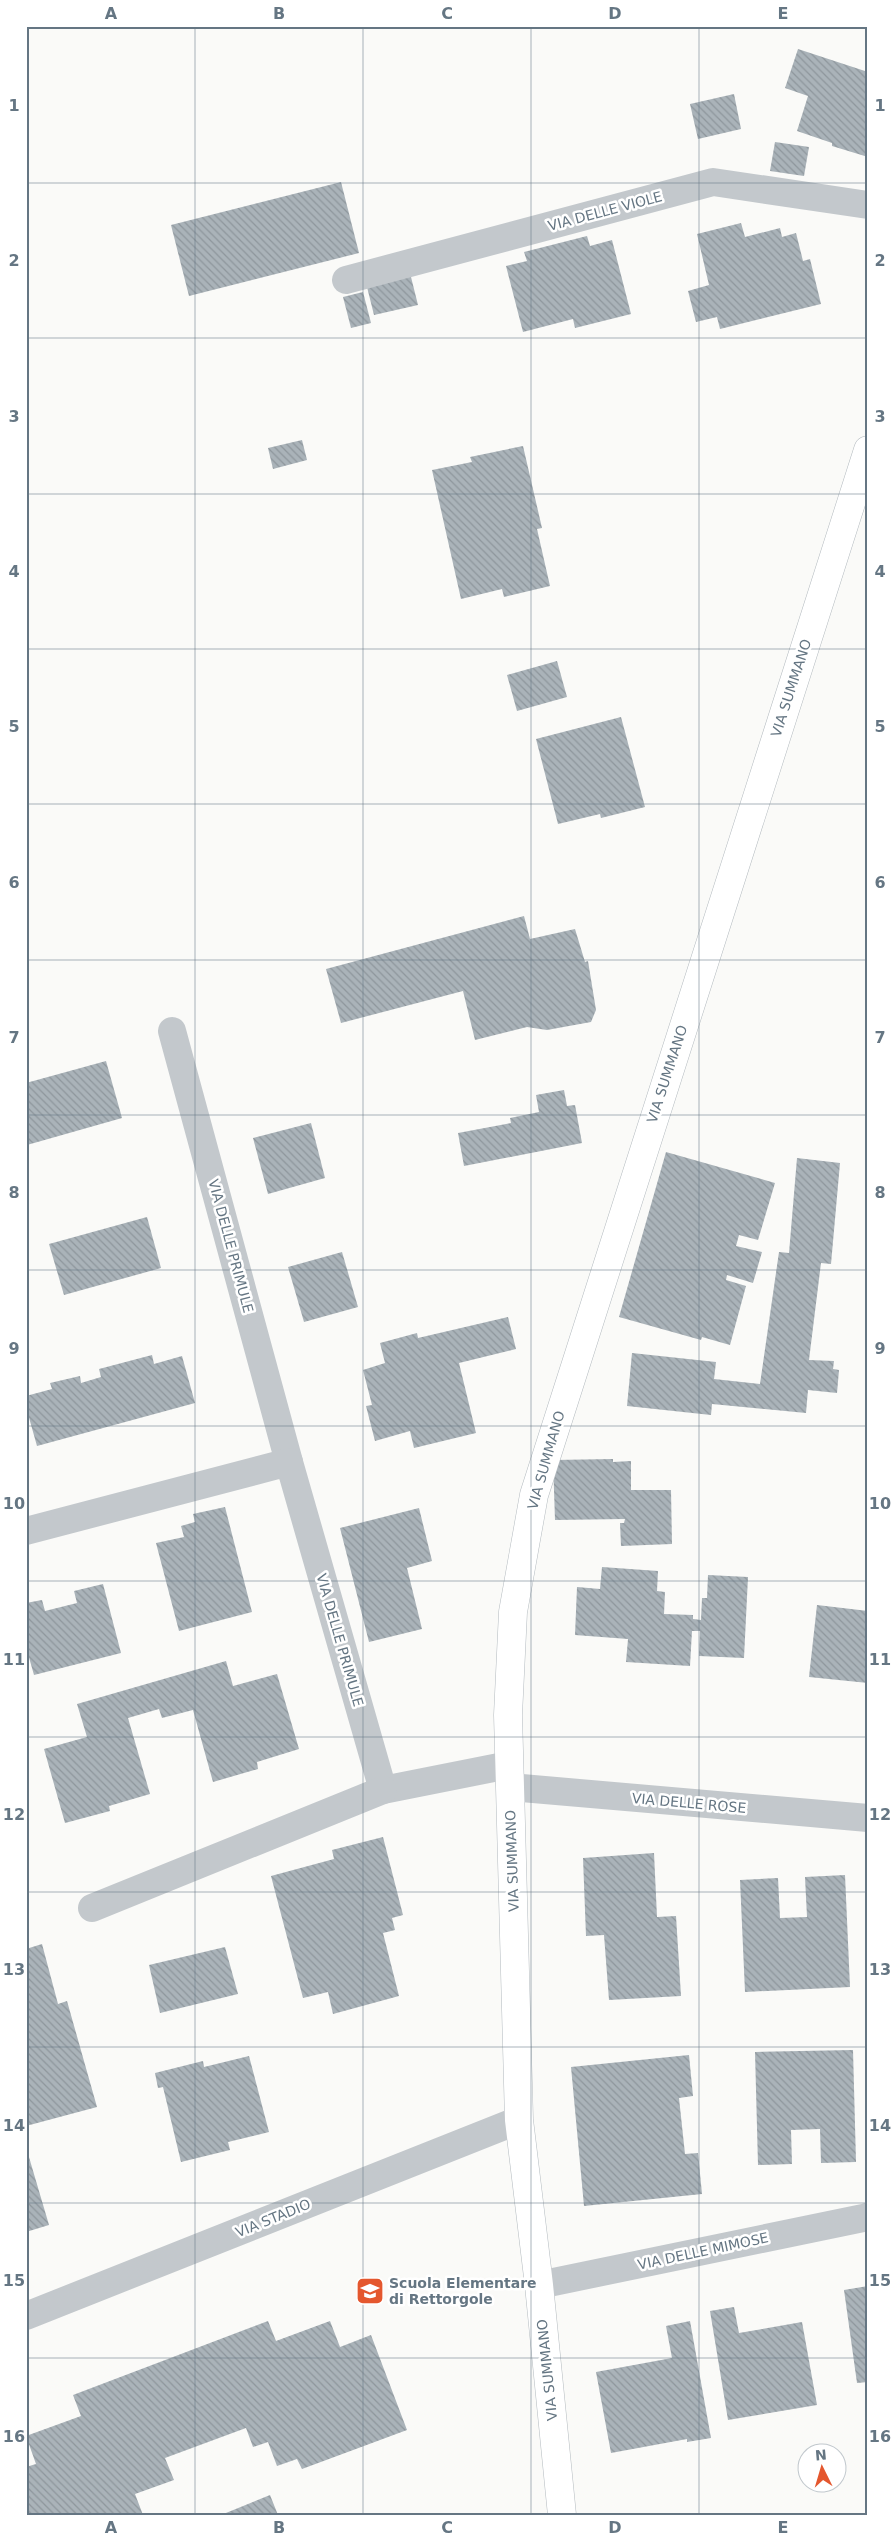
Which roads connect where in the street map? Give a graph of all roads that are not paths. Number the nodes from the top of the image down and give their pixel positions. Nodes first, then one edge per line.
1 (868, 205) edge
2 (346, 280) dead end
3 (868, 450) edge
4 (172, 1031) dead end
5 (290, 1462) junction
6 (26, 1531) edge
7 (510, 1776) junction
8 (383, 1790) junction
9 (868, 1818) edge
10 (92, 1908) dead end
11 (519, 2120) junction
12 (868, 2217) edge
13 (539, 2285) junction
14 (26, 2316) edge
15 (562, 2515) edge

1 - 2 street, VIA DELLE VIOLE
3 - 7 main road, VIA SUMMANO
4 - 5 street, VIA DELLE PRIMULE
5 - 6 street
5 - 8 street, VIA DELLE PRIMULE
7 - 8 street
7 - 9 street, VIA DELLE ROSE
7 - 11 main road, VIA SUMMANO
8 - 10 street
11 - 13 main road, VIA SUMMANO
11 - 14 street, VIA STADIO
12 - 13 street, VIA DELLE MIMOSE
13 - 15 main road, VIA SUMMANO

